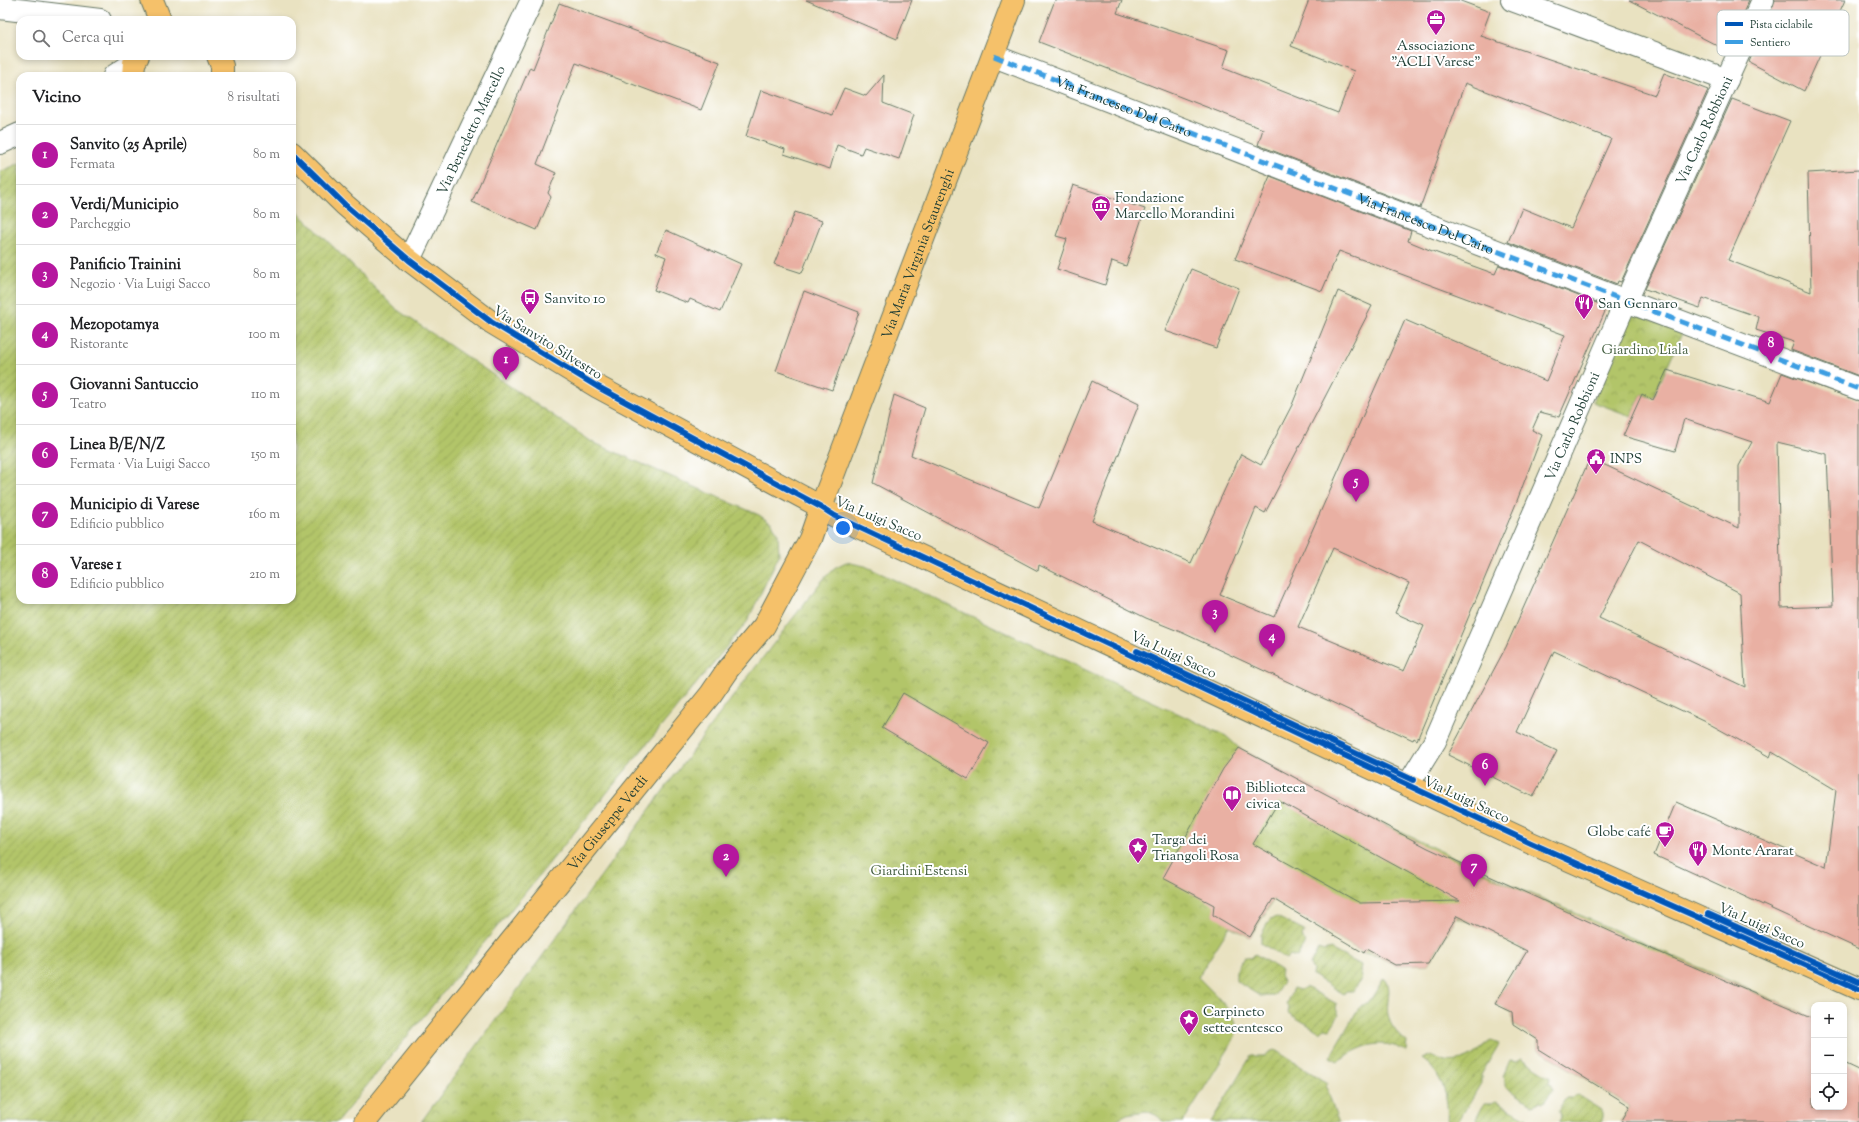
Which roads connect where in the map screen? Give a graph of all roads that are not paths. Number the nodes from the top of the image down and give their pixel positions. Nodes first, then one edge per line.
1 (152, 0) edge
2 (532, 0) edge
3 (1014, 0) edge
4 (1512, 0) edge
5 (1763, 0) edge
6 (0, 8) edge
7 (1758, 10) edge
8 (67, 16) edge
9 (158, 16) edge
10 (994, 56) junction
11 (1738, 56) edge
12 (135, 65) edge
13 (122, 72) edge
14 (1727, 80) junction
15 (16, 136) edge
16 (0, 143) edge
17 (296, 157) edge
18 (409, 260) junction
19 (1626, 302) junction
20 (1859, 389) edge
21 (821, 506) junction
22 (1410, 782) junction
23 (1859, 982) edge
24 (1859, 989) edge
25 (365, 1122) edge

1 - 9 main road
2 - 18 street, Via Benedetto Marcello
3 - 10 main road, Via Maria Virginia Staurenghi
4 - 14 street
5 - 7 street, Via Carlo Robbioni
6 - 8 street
10 - 19 street, Via Francesco Del Cairo
10 - 21 main road, Via Maria Virginia Staurenghi
11 - 14 street, Via Carlo Robbioni
12 - 13 street
14 - 19 street, Via Carlo Robbioni
15 - 16 street
17 - 18 main road, Via Sanvito Silvestro
18 - 21 main road, Via Sanvito Silvestro
19 - 20 street, Via Francesco Del Cairo
19 - 22 street, Via Carlo Robbioni
21 - 22 main road, Via Luigi Sacco
21 - 25 main road, Via Giuseppe Verdi
22 - 23 main road, Via Luigi Sacco
22 - 24 main road, Via Luigi Sacco

